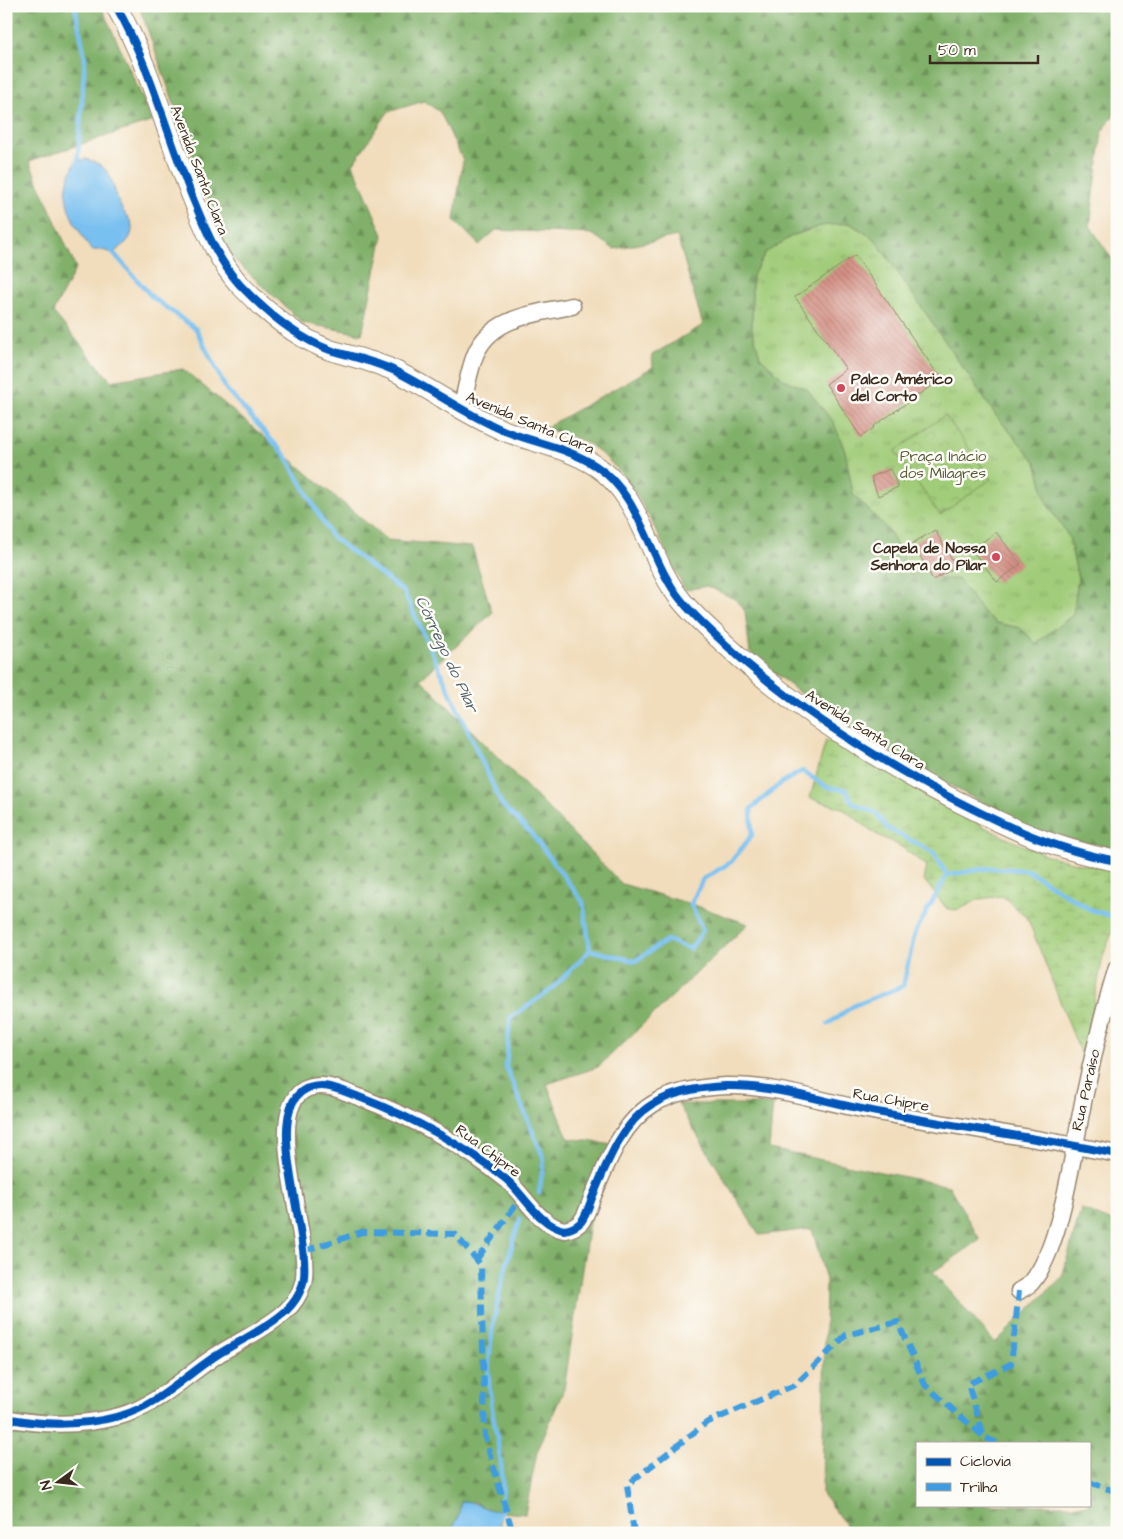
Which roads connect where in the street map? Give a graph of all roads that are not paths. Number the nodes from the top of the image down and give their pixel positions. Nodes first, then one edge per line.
1 (116, 6) edge
2 (572, 306) dead end
3 (461, 410) junction
4 (1117, 861) edge
5 (1117, 968) edge
6 (1073, 1145) junction
7 (1117, 1154) edge
8 (1018, 1291) dead end
9 (6, 1418) edge

1 - 3 street, Avenida Santa Clara
2 - 3 street
3 - 4 street, Avenida Santa Clara
5 - 6 street, Rua Paraíso
6 - 7 street, Rua Chipre
6 - 8 street, Rua Paraíso
6 - 9 street, Rua Chipre

